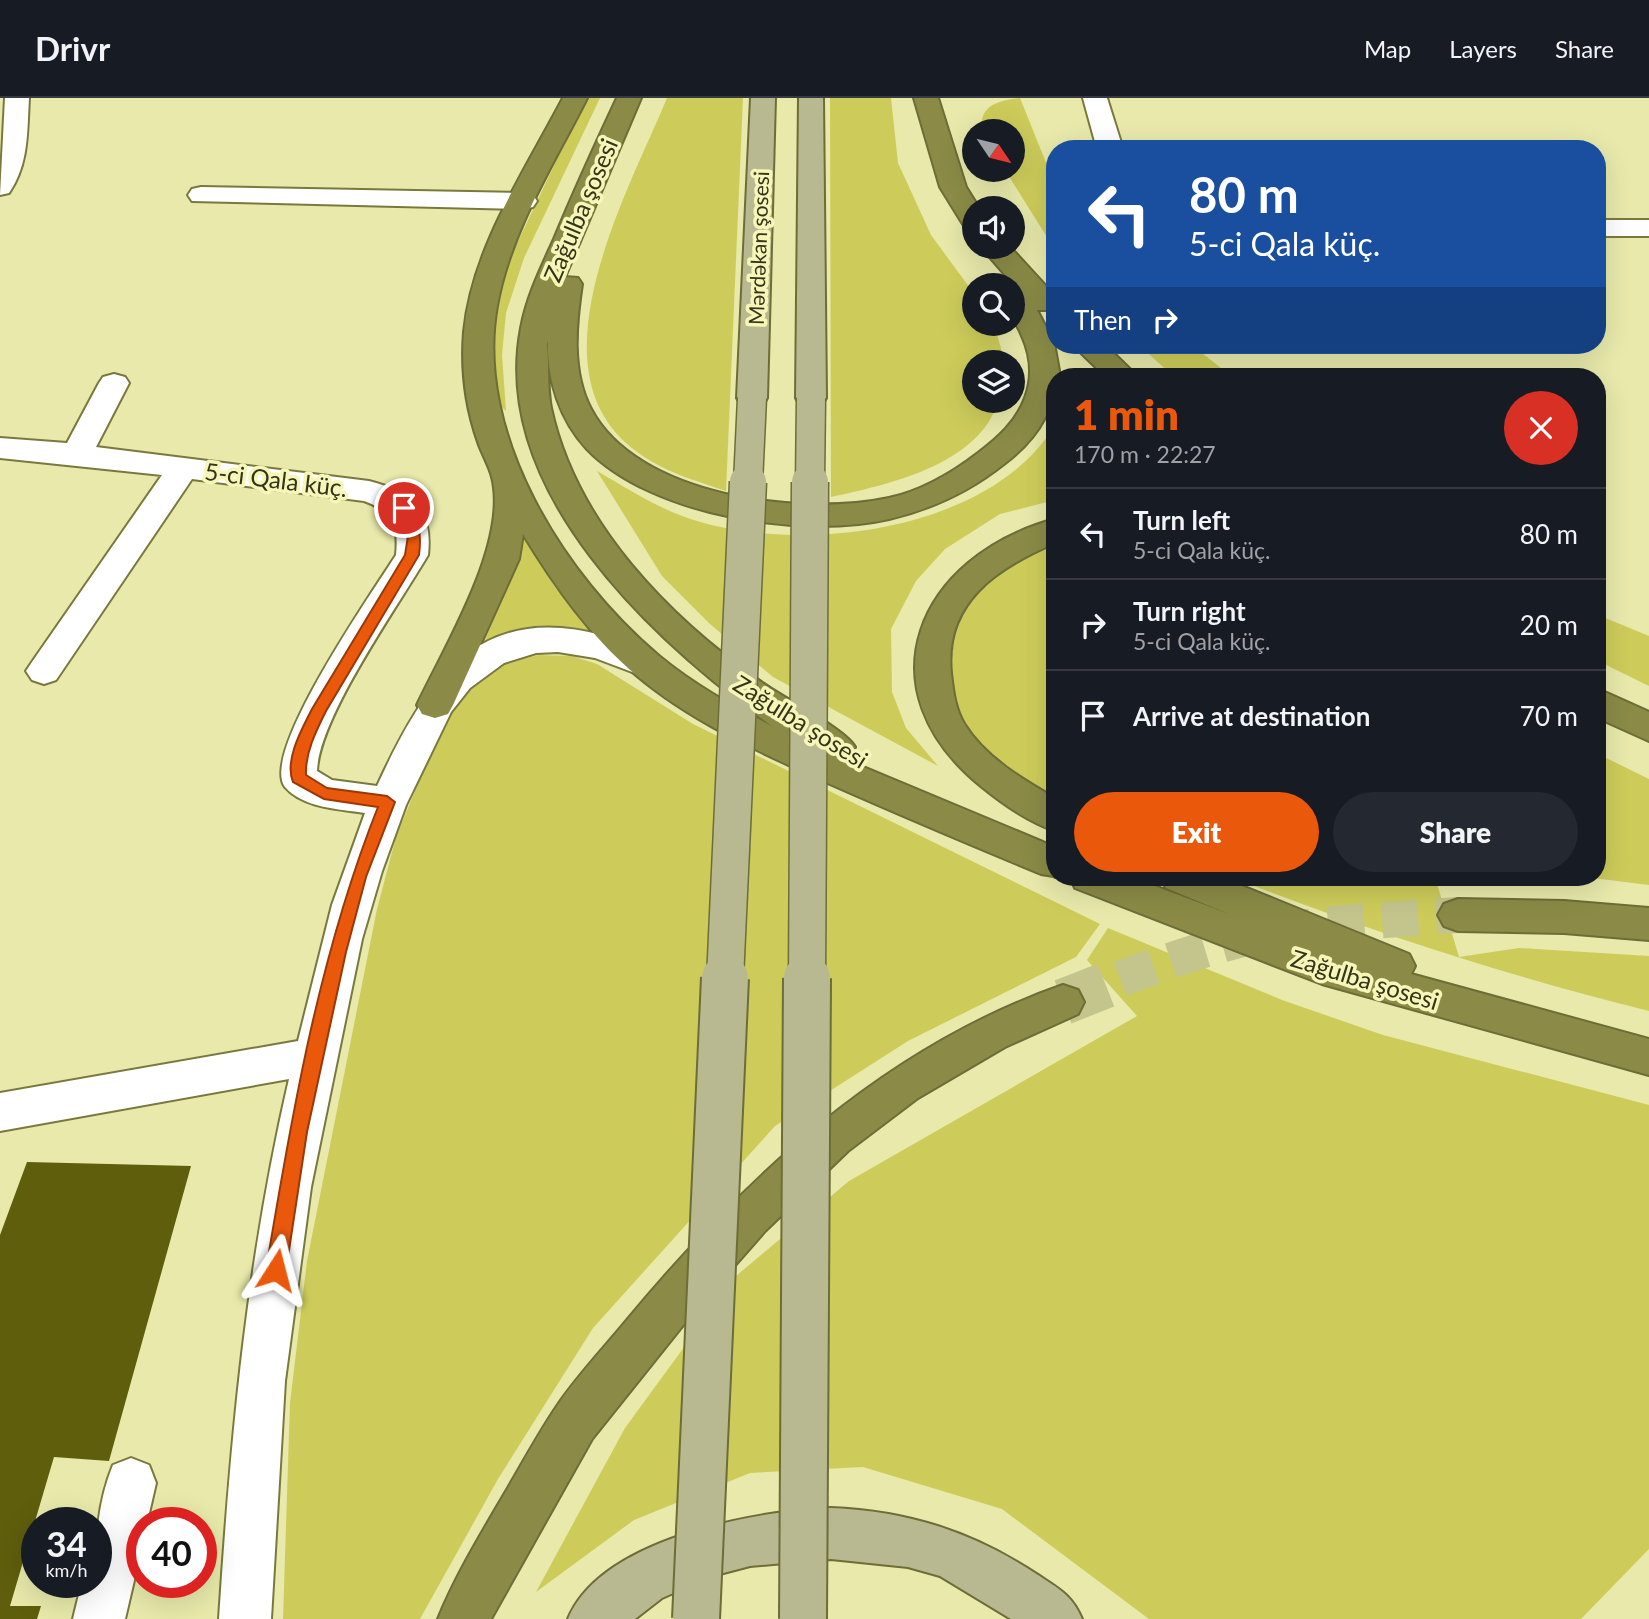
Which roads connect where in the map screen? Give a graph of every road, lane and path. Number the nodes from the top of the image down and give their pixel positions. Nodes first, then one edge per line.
1 (17, 98) edge
2 (575, 98) edge
3 (629, 98) edge
4 (763, 98) edge
5 (811, 98) edge
6 (926, 98) edge
7 (1095, 98) edge
8 (1107, 140) edge
9 (0, 187) edge
10 (586, 193) junction
11 (201, 195) dead end
12 (524, 201) junction
13 (962, 202) edge
14 (1606, 228) edge
15 (1649, 228) edge
16 (1006, 259) edge
17 (1046, 303) edge
18 (1025, 314) edge
19 (1098, 354) edge
20 (1113, 368) edge
21 (114, 383) dead end
22 (0, 448) edge
23 (77, 454) junction
24 (183, 468) junction
25 (508, 482) junction
26 (1046, 534) edge
27 (648, 666) junction
28 (44, 671) dead end
29 (435, 705) junction
30 (1606, 706) edge
31 (1606, 715) edge
32 (1649, 730) edge
33 (387, 802) junction
34 (1046, 811) edge
35 (1046, 855) edge
36 (1046, 859) edge
37 (1114, 886) edge
38 (1203, 886) edge
39 (1458, 915) tunnel mouth
40 (1649, 924) edge
41 (1063, 1002) tunnel mouth
42 (314, 1056) junction
43 (1644, 1056) edge
44 (0, 1112) edge
45 (131, 1483) dead end
46 (99, 1619) edge
47 (245, 1619) edge
48 (464, 1619) edge
49 (594, 1619) edge
50 (696, 1619) edge
51 (803, 1619) edge
52 (1056, 1619) edge

1 - 9 street
2 - 12 highway
3 - 10 highway, Zağulba şosesi
4 - 50 main road, Mərdəkan şosesi, bridge
5 - 51 main road, bridge
6 - 13 highway
7 - 8 street
10 - 18 highway
10 - 35 highway, Zağulba şosesi
11 - 12 street
12 - 25 highway
14 - 15 street
16 - 17 highway
19 - 20 highway
21 - 23 street
22 - 23 street, 5-ci Qala küç.
23 - 24 street, 5-ci Qala küç.
24 - 28 street
24 - 33 street, 5-ci Qala küç.
25 - 27 highway
25 - 29 highway
26 - 34 highway
27 - 29 street
27 - 36 highway
29 - 33 street
30 - 32 highway
31 - 32 highway
33 - 42 street
37 - 43 highway, Zağulba şosesi
38 - 43 highway
39 - 40 highway
41 - 48 highway
42 - 44 street
42 - 47 street
45 - 46 street
49 - 52 main road

